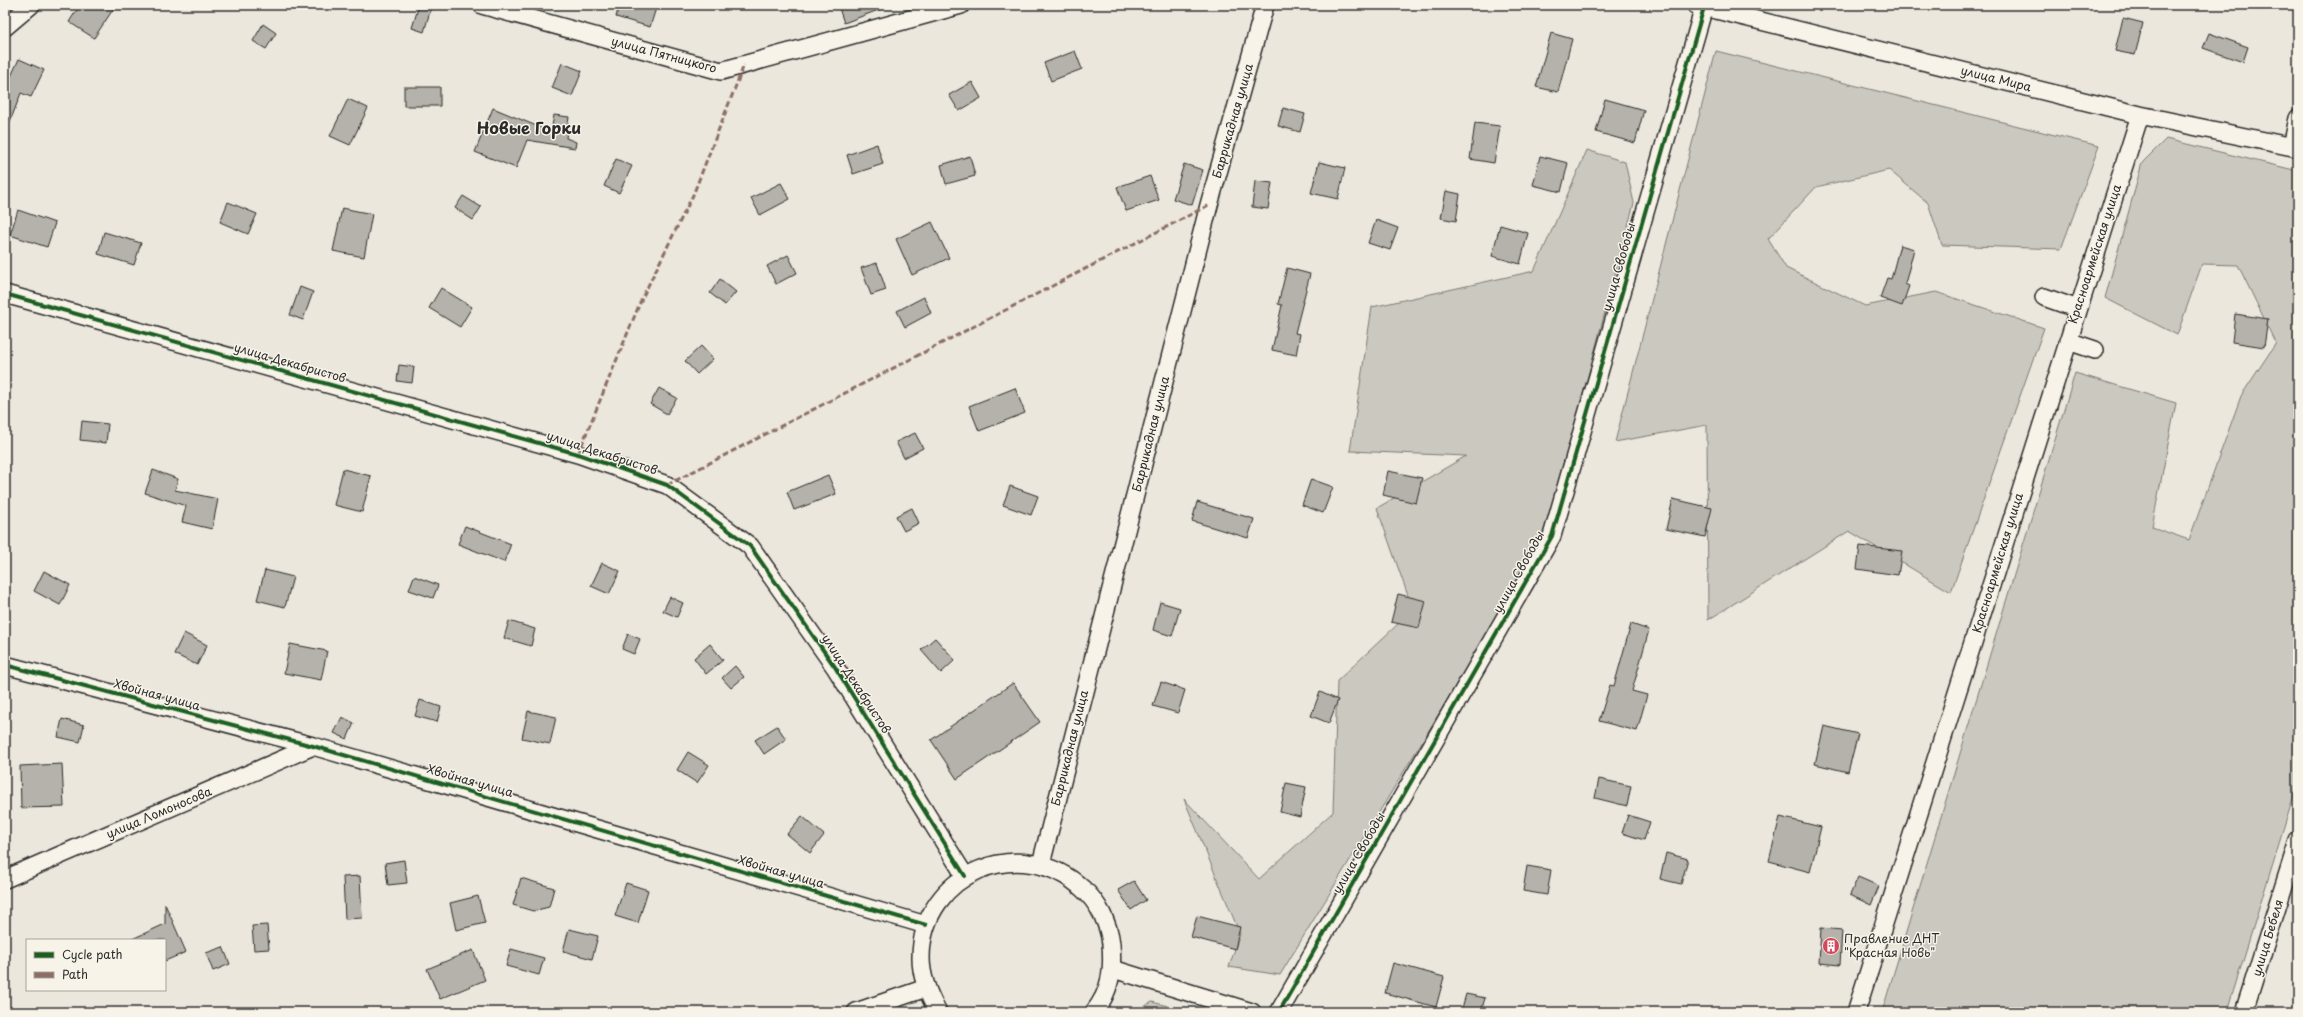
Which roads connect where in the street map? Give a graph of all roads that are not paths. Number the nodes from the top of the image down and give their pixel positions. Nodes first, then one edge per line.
1 (31, 5) edge
2 (482, 5) edge
3 (961, 5) edge
4 (1265, 5) edge
5 (1700, 6) edge
6 (5, 27) edge
7 (2140, 115) junction
8 (2298, 118) edge
9 (2295, 148) edge
10 (5, 294) edge
11 (2044, 297) dead end
12 (2078, 309) junction
13 (2068, 341) junction
14 (2095, 350) dead end
15 (5, 665) edge
16 (313, 746) junction
17 (2298, 841) edge
18 (1040, 864) junction
19 (965, 876) junction
20 (5, 879) edge
21 (926, 925) junction
22 (1113, 969) junction
23 (926, 988) junction
24 (856, 1012) edge
25 (938, 1012) edge
26 (1094, 1012) edge
27 (1252, 1012) edge
28 (1279, 1012) edge
29 (1856, 1012) edge
30 (2244, 1012) edge

1 - 6 street
2 - 3 street, улица Пятницкого
4 - 18 street, Баррикадная улица
5 - 7 street, улица Мира
5 - 28 street, улица Свободы
7 - 9 street, улица Мира
7 - 12 street, Красноармейская улица
8 - 9 street
10 - 19 street, улица Декабристов
11 - 12 street
12 - 13 street, Красноармейская улица
13 - 14 street
13 - 29 street, Красноармейская улица
15 - 16 street, Хвойная улица
16 - 20 street, улица Ломоносова
16 - 21 street, Хвойная улица
17 - 30 street, улица Бебеля
18 - 19 street
18 - 22 street
19 - 21 street
21 - 23 street
22 - 26 street
22 - 27 street
23 - 24 street
23 - 25 street

